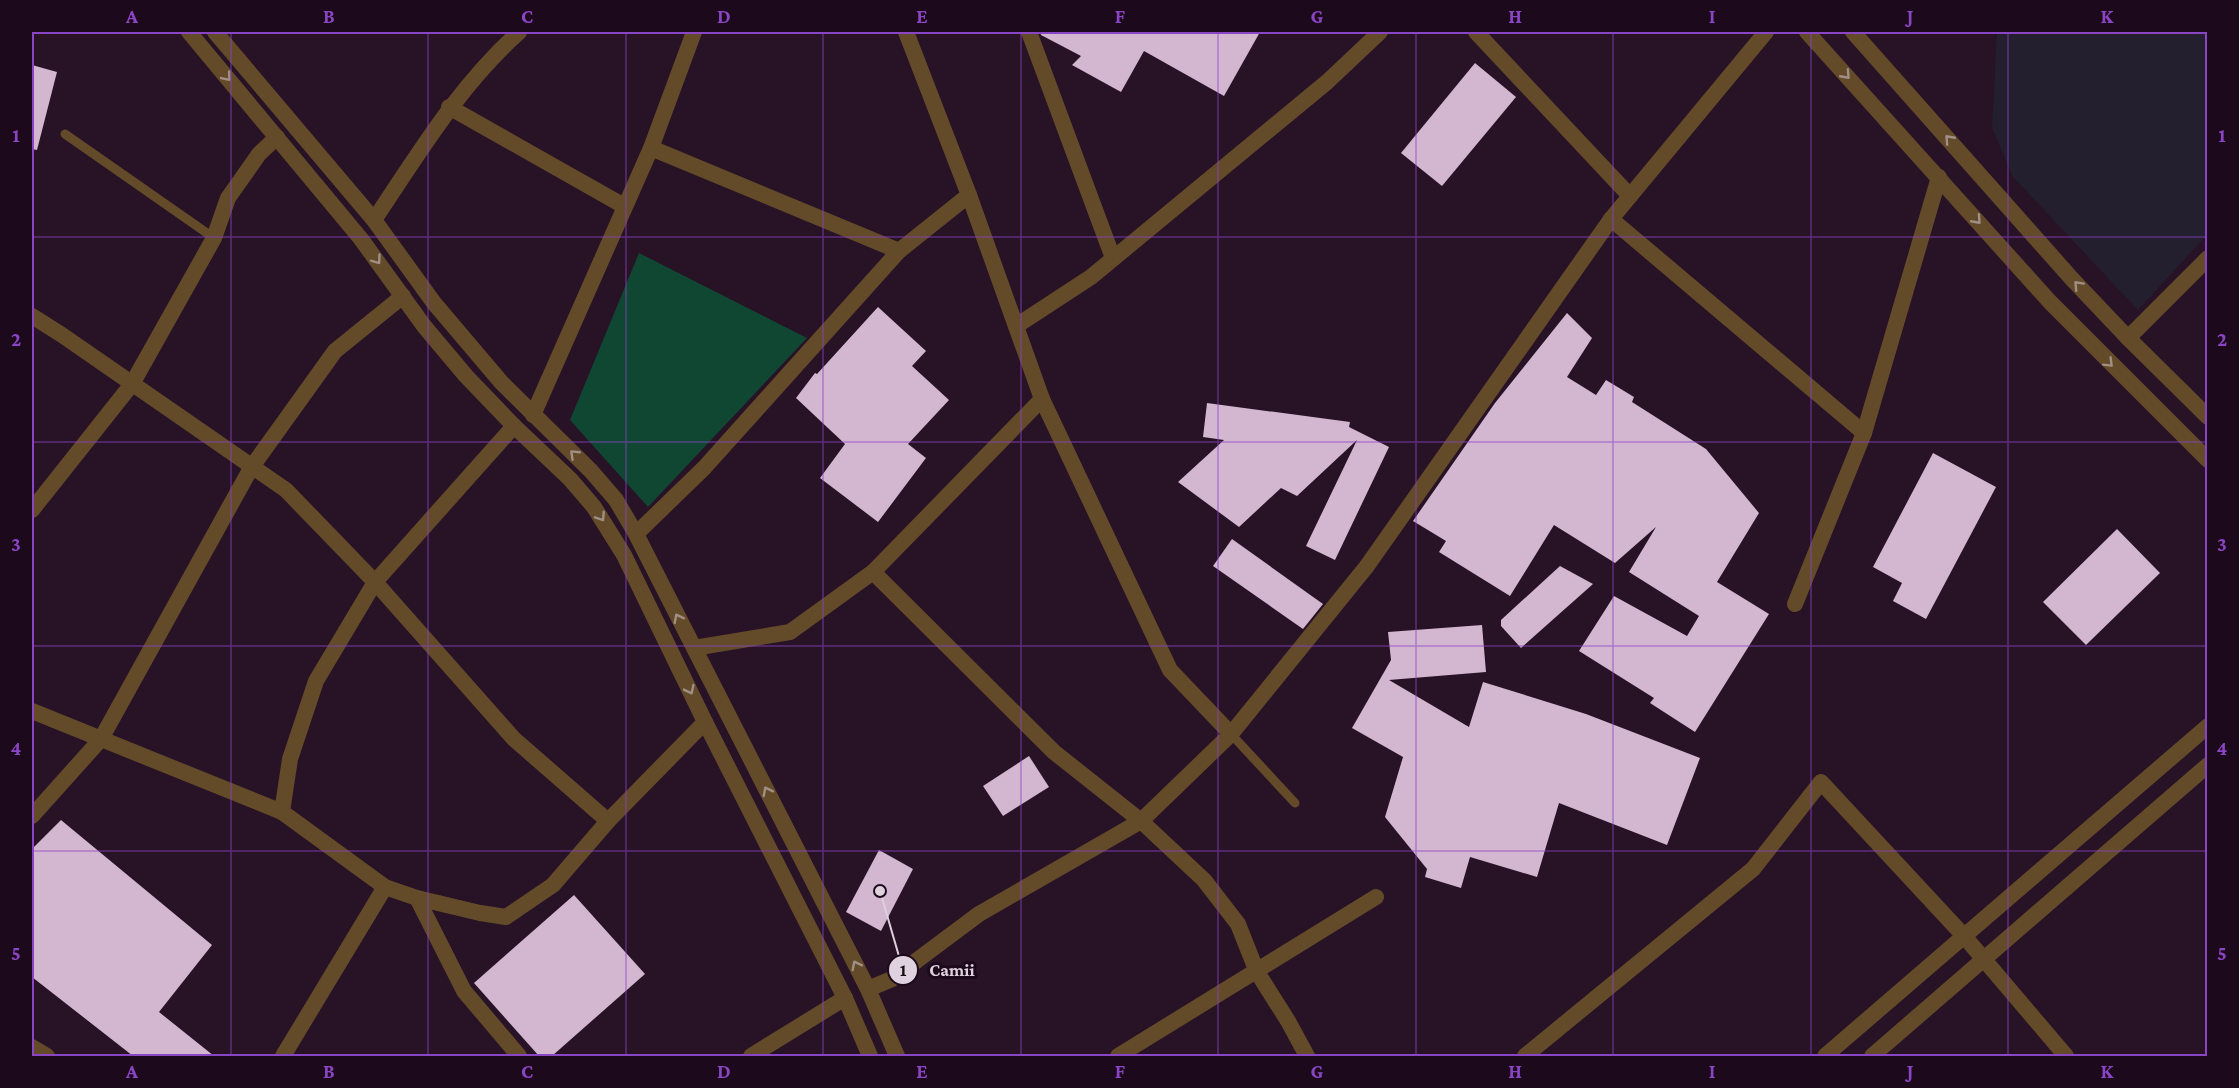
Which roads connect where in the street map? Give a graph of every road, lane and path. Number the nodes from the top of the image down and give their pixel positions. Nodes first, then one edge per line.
1 (189, 32) edge
2 (215, 32) edge
3 (519, 32) edge
4 (694, 32) edge
5 (906, 32) edge
6 (1029, 32) edge
7 (1380, 32) edge
8 (1476, 32) edge
9 (1766, 32) edge
10 (1807, 32) edge
11 (1853, 32) edge
12 (449, 107) junction
13 (65, 134) dead end
14 (277, 137) junction
15 (651, 148) junction
16 (1939, 177) junction
17 (969, 195) junction
18 (1630, 196) junction
19 (624, 206) junction
20 (1611, 219) junction
21 (374, 220) junction
22 (214, 238) junction
23 (361, 239) junction
24 (898, 251) junction
25 (1113, 258) junction
26 (2208, 258) edge
27 (403, 296) junction
28 (32, 316) edge
29 (1016, 326) junction
30 (2128, 338) junction
31 (132, 384) junction
32 (1042, 399) junction
33 (533, 415) junction
34 (2208, 417) edge
35 (514, 426) junction
36 (1864, 433) junction
37 (2208, 460) edge
38 (251, 468) junction
39 (32, 510) edge
40 (636, 534) junction
41 (873, 572) junction
42 (375, 582) junction
43 (1795, 604) dead end
44 (693, 648) junction
45 (32, 711) edge
46 (705, 722) junction
47 (2208, 726) edge
48 (1231, 735) junction
49 (101, 739) junction
50 (2208, 765) edge
51 (1295, 803) dead end
52 (282, 812) junction
53 (32, 816) edge
54 (608, 821) junction
55 (1141, 821) junction
56 (385, 887) junction
57 (1377, 897) dead end
58 (417, 898) junction
59 (1964, 936) junction
60 (1983, 959) junction
61 (1257, 972) junction
62 (868, 989) junction
63 (845, 998) junction
64 (32, 1047) edge
65 (47, 1056) edge
66 (283, 1056) edge
67 (519, 1056) edge
68 (751, 1056) edge
69 (870, 1056) edge
70 (897, 1056) edge
71 (1119, 1056) edge
72 (1307, 1056) edge
73 (1526, 1056) edge
74 (1825, 1056) edge
75 (1872, 1056) edge
76 (2066, 1056) edge

1 -> 14 street
2 - 21 street
3 - 12 street
4 - 15 street
5 - 17 street
6 - 25 street
7 - 25 street
8 - 18 street
9 - 18 street
10 -> 16 street
30 -> 11 street
12 - 19 street
12 - 21 street
13 - 22 lane
14 - 22 street
14 - 23 street
15 - 19 street
15 - 24 street
16 - 36 street
16 -> 37 street
17 - 24 street
17 - 29 street
18 - 20 street
19 - 33 street
20 - 36 street
20 - 48 street
21 - 23 street
21 - 33 street
22 - 31 street
23 -> 27 street
24 - 40 street
25 - 29 street
26 - 30 street
27 - 35 street
27 - 38 street
28 - 31 street
29 - 32 street
30 - 34 street
31 - 38 street
31 - 39 street
32 - 41 street
32 - 48 street
33 - 35 street
40 -> 33 street
35 - 42 street
35 -> 46 street
36 - 43 street
38 - 42 street
38 - 49 street
44 -> 40 street
41 - 44 street
41 - 55 street
42 - 52 street
42 - 54 street
62 -> 44 street
45 - 49 street
46 - 54 street
46 - 63 street
47 - 59 street
48 - 51 lane
48 - 55 street
49 - 52 street
49 - 53 street
50 - 60 street
52 - 56 street
54 - 58 street
55 - 61 street
55 - 62 street
56 - 58 street
56 - 66 street
57 - 61 street
58 - 67 street
59 - 60 street
59 - 73 street
59 - 74 street
60 - 75 street
60 - 76 street
61 - 71 street
61 - 72 street
62 - 63 street
62 - 70 street
63 - 68 street
63 - 69 street
64 - 65 street

